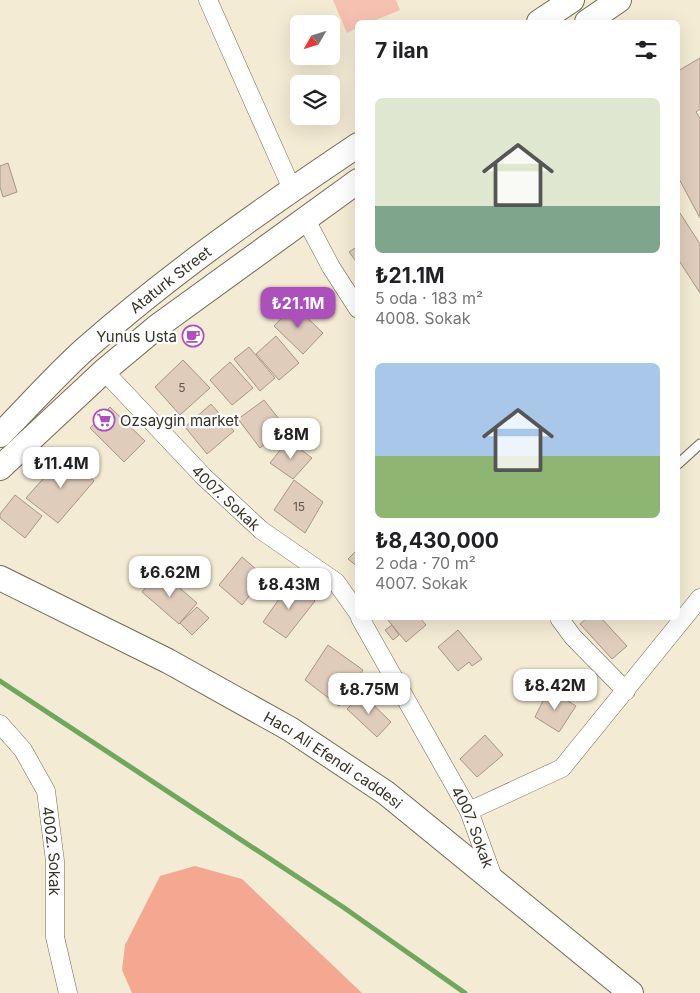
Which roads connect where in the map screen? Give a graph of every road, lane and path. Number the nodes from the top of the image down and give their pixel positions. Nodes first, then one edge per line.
1 (208, 0) edge
2 (572, 0) edge
3 (619, 0) edge
4 (542, 20) edge
5 (590, 20) edge
6 (355, 147) edge
7 (355, 183) edge
8 (292, 189) junction
9 (305, 218) junction
10 (355, 304) edge
11 (104, 371) junction
12 (0, 435) edge
13 (700, 444) edge
14 (680, 462) edge
15 (0, 468) edge
16 (0, 578) edge
17 (700, 598) edge
18 (355, 610) edge
19 (361, 620) edge
20 (560, 620) edge
21 (626, 691) junction
22 (0, 724) edge
23 (469, 811) junction
24 (494, 880) junction
25 (68, 993) edge
26 (631, 993) edge

1 - 8 street
2 - 4 street
3 - 5 street
6 - 8 street, Ataturk Street
7 - 9 street, Ataturk Street
8 - 12 street, Ataturk Street
9 - 10 street
9 - 11 street, Ataturk Street
11 - 15 street, Ataturk Street
11 - 18 street, 4007. Sokak
13 - 14 lane
16 - 24 street, Hacı Ali Efendi caddesi
17 - 21 street
19 - 23 street, 4007. Sokak
20 - 21 street
21 - 23 street
22 - 25 street, 4002. Sokak
23 - 24 street, 4007. Sokak
24 - 26 street, Hacı Ali Efendi caddesi

